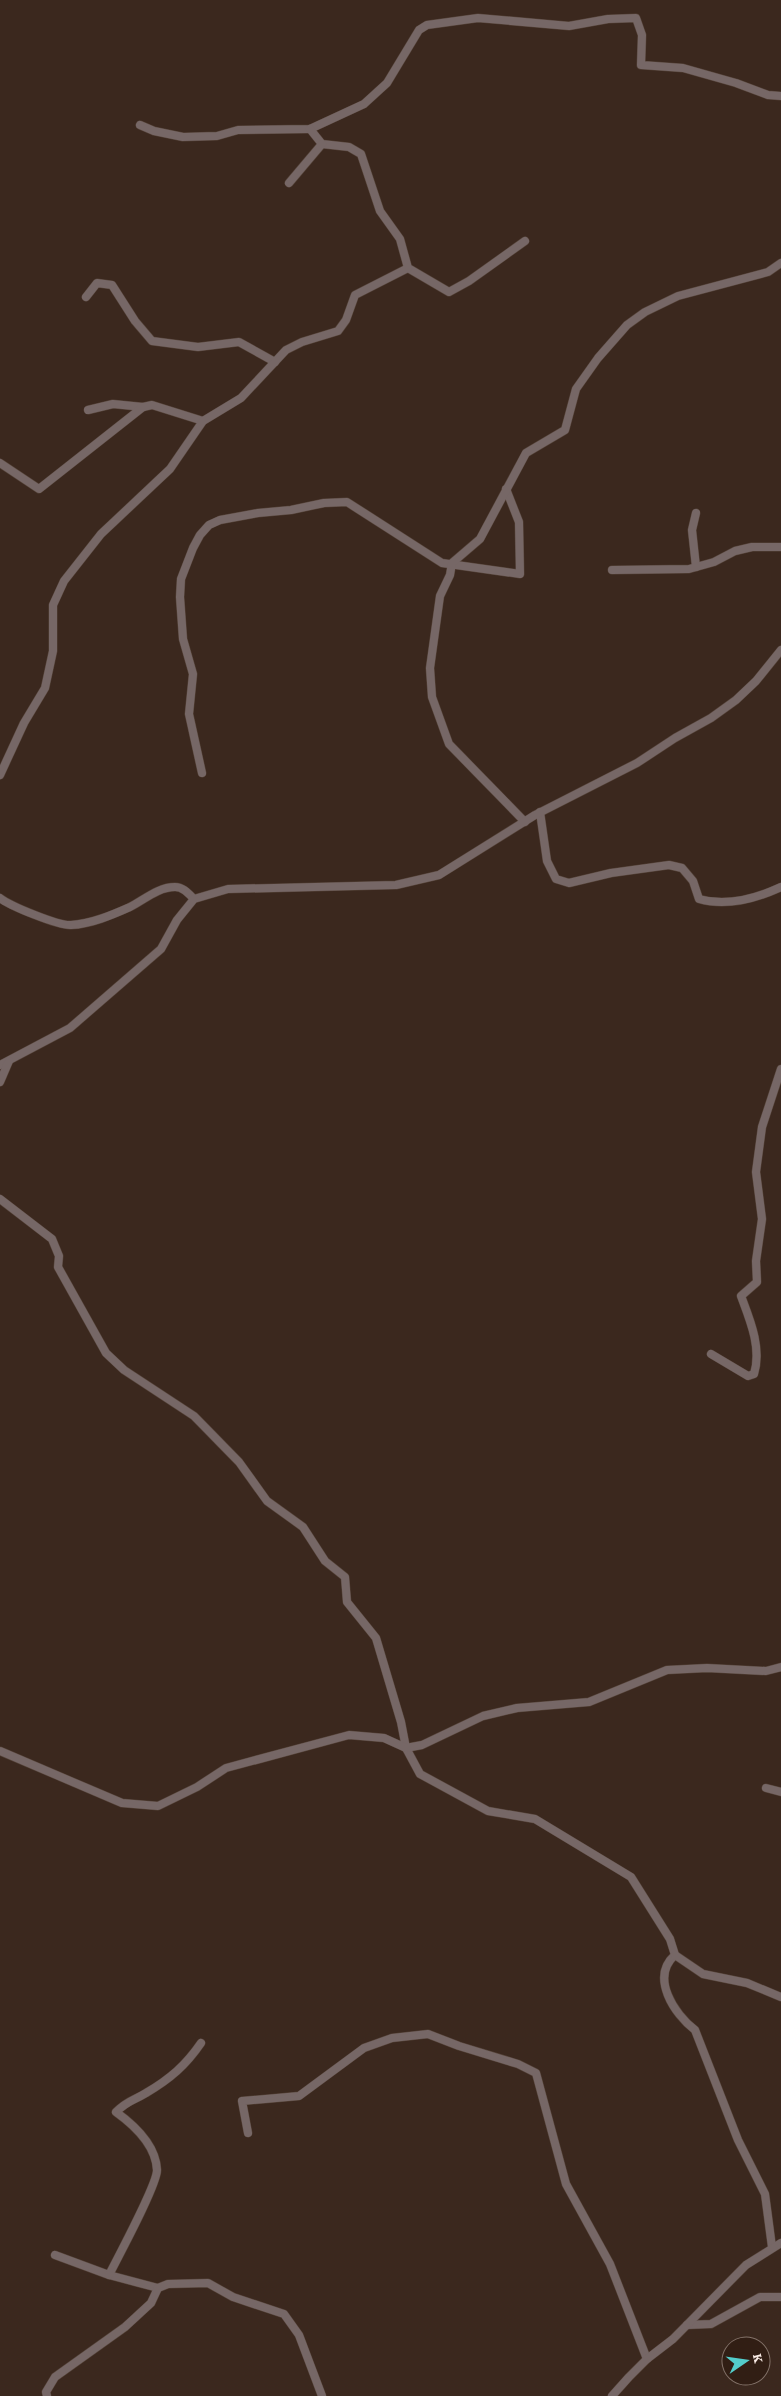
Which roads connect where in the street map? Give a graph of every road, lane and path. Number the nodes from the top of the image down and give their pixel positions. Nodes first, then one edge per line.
1 (781, 96) edge
2 (140, 125) dead end
3 (310, 129) junction
4 (322, 144) junction
5 (289, 183) dead end
6 (525, 241) dead end
7 (781, 264) edge
8 (408, 268) junction
9 (86, 297) dead end
10 (275, 362) junction
11 (143, 406) junction
12 (88, 410) dead end
13 (203, 421) junction
14 (0, 463) edge
15 (506, 489) junction
16 (696, 513) dead end
17 (781, 547) edge
18 (452, 563) junction
19 (696, 567) junction
20 (612, 570) dead end
21 (781, 650) edge
22 (202, 773) dead end
23 (0, 775) edge
24 (540, 812) junction
25 (525, 822) junction
26 (781, 887) edge
27 (0, 898) edge
28 (194, 899) junction
29 (9, 1060) junction
30 (0, 1065) edge
31 (781, 1069) edge
32 (0, 1082) edge
33 (0, 1199) edge
34 (711, 1354) dead end
35 (781, 1667) edge
36 (406, 1748) junction
37 (0, 1751) edge
38 (766, 1788) dead end
39 (781, 1792) edge
40 (675, 1955) junction
41 (781, 1997) edge
42 (202, 2043) dead end
43 (248, 2133) dead end
44 (781, 2243) edge
45 (772, 2247) junction
46 (55, 2255) dead end
47 (109, 2275) junction
48 (158, 2288) junction
49 (781, 2297) edge
50 (687, 2325) junction
51 (647, 2359) junction
52 (47, 2396) edge
53 (322, 2396) edge
54 (612, 2396) edge

1 - 3 street
2 - 3 street
3 - 4 street
4 - 5 street
4 - 8 street
6 - 8 street
7 - 15 street
8 - 10 street
9 - 10 street
10 - 13 street
11 - 12 street
11 - 13 street
11 - 14 street
13 - 23 street
15 - 18 street
15 - 18 street
16 - 19 street
17 - 19 street
18 - 22 street
18 - 25 street
19 - 20 street
21 - 24 street
24 - 25 street
24 - 26 street
25 - 28 street
27 - 28 street
28 - 29 street
29 - 30 street
29 - 32 street
31 - 34 street
33 - 36 street
35 - 36 street
36 - 37 street
36 - 40 street
38 - 39 street
40 - 41 street
40 - 45 street
42 - 47 street
43 - 51 street
44 - 45 street
45 - 50 street
46 - 47 street
47 - 48 street
48 - 52 street
48 - 53 street
49 - 50 street
50 - 51 street
51 - 54 street

